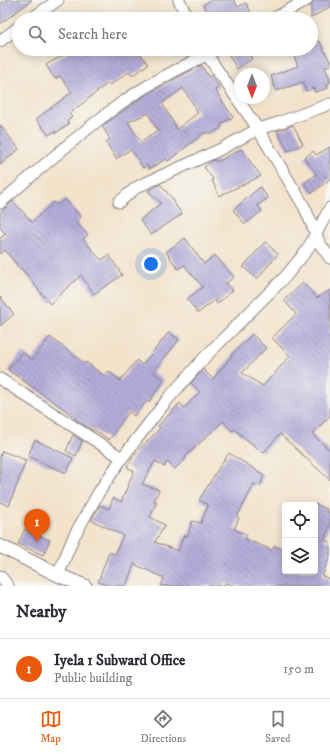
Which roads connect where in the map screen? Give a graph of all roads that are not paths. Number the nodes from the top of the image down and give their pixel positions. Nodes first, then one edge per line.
1 (58, 0) edge
2 (179, 0) edge
3 (307, 0) edge
4 (41, 12) edge
5 (185, 12) edge
6 (286, 12) edge
7 (12, 33) edge
8 (0, 41) edge
9 (198, 56) edge
10 (207, 56) edge
11 (330, 104) edge
12 (258, 129) junction
13 (119, 202) dead end
14 (0, 203) edge
15 (330, 208) edge
16 (316, 234) junction
17 (330, 258) edge
18 (0, 379) edge
19 (122, 458) junction
20 (0, 546) edge
21 (58, 575) junction
22 (0, 576) edge
23 (8, 586) edge
24 (85, 586) edge

1 - 4 street
2 - 5 street
3 - 6 street
7 - 8 street
9 - 14 street
10 - 12 street
11 - 12 street
12 - 13 street
12 - 16 street
15 - 16 street
16 - 17 street
16 - 19 street
18 - 19 street
19 - 21 street
20 - 21 street
21 - 24 street
22 - 23 street

